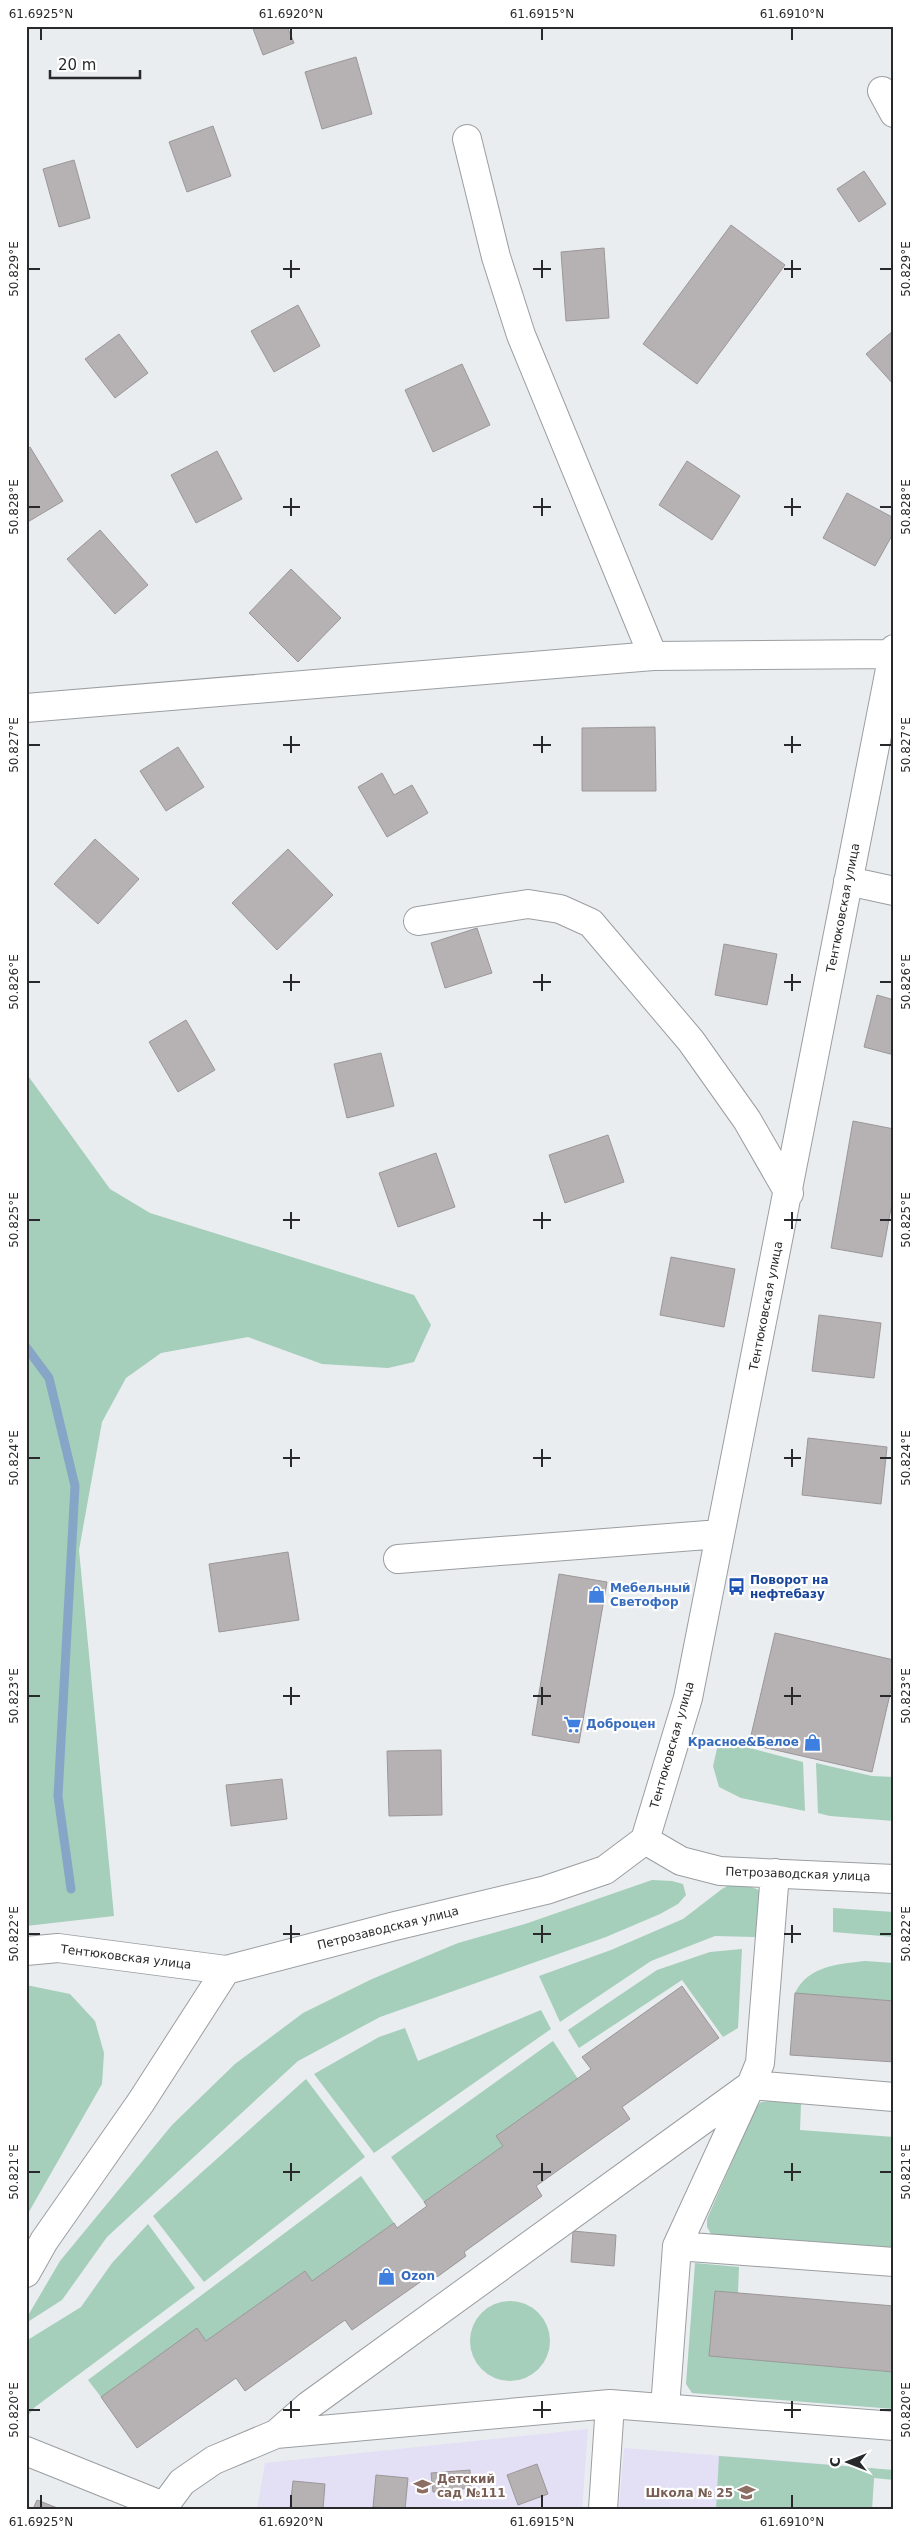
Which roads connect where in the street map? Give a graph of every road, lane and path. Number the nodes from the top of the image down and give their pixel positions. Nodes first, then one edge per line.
1 (467, 139) dead end
2 (893, 652) edge
3 (652, 656) junction
4 (26, 708) edge
5 (848, 881) junction
6 (894, 891) edge
7 (418, 921) dead end
8 (789, 1193) junction
9 (720, 1534) junction
10 (398, 1559) dead end
11 (644, 1840) junction
12 (775, 1873) junction
13 (894, 1879) edge
14 (26, 1950) edge
15 (226, 1970) junction
16 (751, 2085) junction
17 (894, 2097) edge
18 (677, 2246) junction
19 (894, 2262) edge
20 (26, 2273) edge
21 (610, 2404) junction
22 (665, 2408) junction
23 (894, 2426) edge
24 (276, 2434) junction
25 (26, 2451) edge
26 (163, 2507) edge
27 (602, 2509) edge

1 - 3 street
2 - 3 street
2 - 5 street, Тентюковская улица
3 - 4 street
5 - 6 street
5 - 8 street, Тентюковская улица
7 - 8 street
8 - 9 street, Тентюковская улица
9 - 10 street
9 - 11 street, Тентюковская улица
11 - 12 street, Петрозаводская улица
11 - 15 street, Петрозаводская улица
12 - 13 street, Петрозаводская улица
12 - 16 street
14 - 15 street, Тентюковская улица
15 - 20 street
16 - 17 street
16 - 18 street
16 - 24 street
18 - 19 street
18 - 22 street
21 - 22 street
21 - 24 street
21 - 27 street
22 - 23 street
24 - 26 street
25 - 26 street

